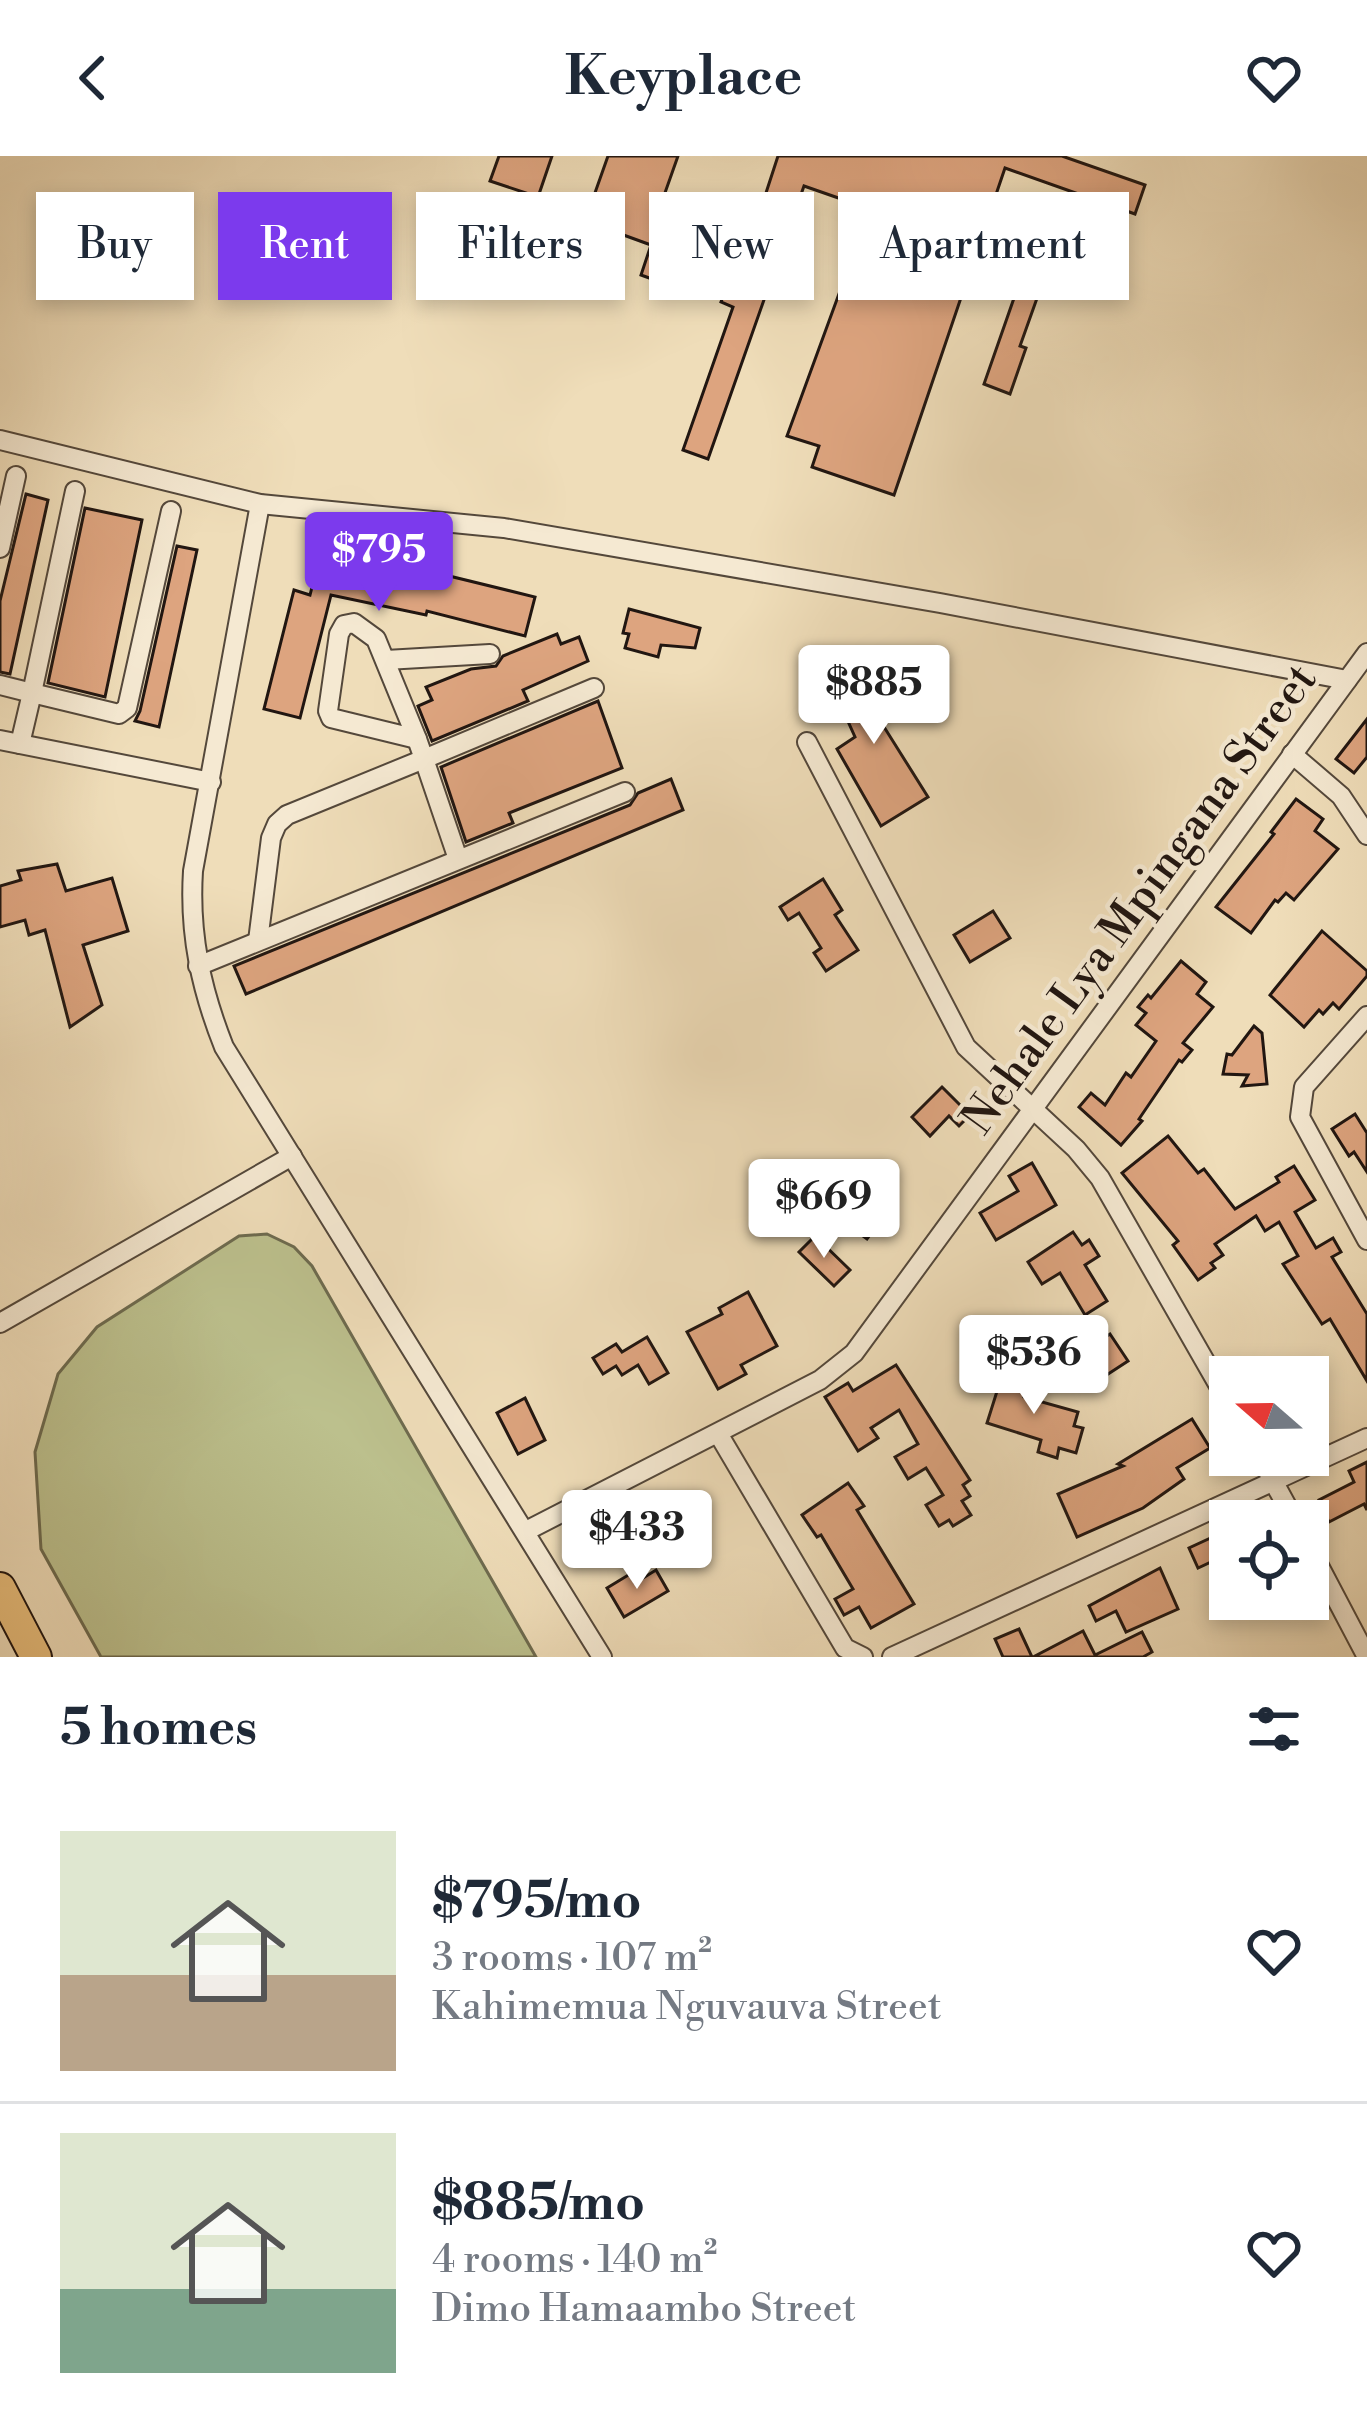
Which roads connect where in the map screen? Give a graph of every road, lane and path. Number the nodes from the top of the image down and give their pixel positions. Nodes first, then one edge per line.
1 (0, 440) edge
2 (16, 476) dead end
3 (75, 491) dead end
4 (260, 504) junction
5 (171, 511) dead end
6 (0, 548) edge
7 (1367, 652) edge
8 (490, 654) dead end
9 (386, 660) junction
10 (1347, 680) junction
11 (0, 685) edge
12 (594, 688) dead end
13 (32, 692) junction
14 (417, 739) junction
15 (10, 742) edge
16 (807, 742) dead end
17 (1292, 754) junction
18 (424, 759) junction
19 (211, 782) junction
20 (625, 792) dead end
21 (1367, 835) edge
22 (458, 859) junction
23 (257, 941) junction
24 (198, 966) junction
25 (1367, 1016) edge
26 (1032, 1107) junction
27 (292, 1156) junction
28 (1367, 1240) edge
29 (0, 1323) edge
30 (1209, 1368) edge
31 (719, 1435) junction
32 (1367, 1438) edge
33 (1271, 1476) edge
34 (1274, 1481) junction
35 (1284, 1500) edge
36 (526, 1531) junction
37 (1329, 1585) edge
38 (0, 1588) edge
39 (36, 1657) edge
40 (602, 1657) edge
41 (863, 1657) edge
42 (892, 1657) edge
43 (1367, 1657) edge

1 - 4 street
2 - 6 street
3 - 13 street
4 - 10 street
4 - 19 street
5 - 13 street
7 - 10 street, Nehale Lya Mpingana Street
8 - 9 street
9 - 14 street
9 - 14 street
10 - 17 street, Nehale Lya Mpingana Street
11 - 13 street
12 - 18 street
13 - 15 street
14 - 18 street
15 - 19 street
16 - 26 street
17 - 21 street
17 - 26 street, Nehale Lya Mpingana Street
18 - 22 street
18 - 23 street
19 - 24 street
20 - 22 street
22 - 23 street
23 - 24 street
24 - 27 street
25 - 28 street
26 - 30 street
26 - 31 street, Nehale Lya Mpingana Street
27 - 29 street
27 - 36 street
31 - 36 street, Nehale Lya Mpingana Street
31 - 41 street
32 - 34 street
33 - 34 street
34 - 35 street
34 - 42 street
36 - 40 street
37 - 43 street
38 - 39 main road

